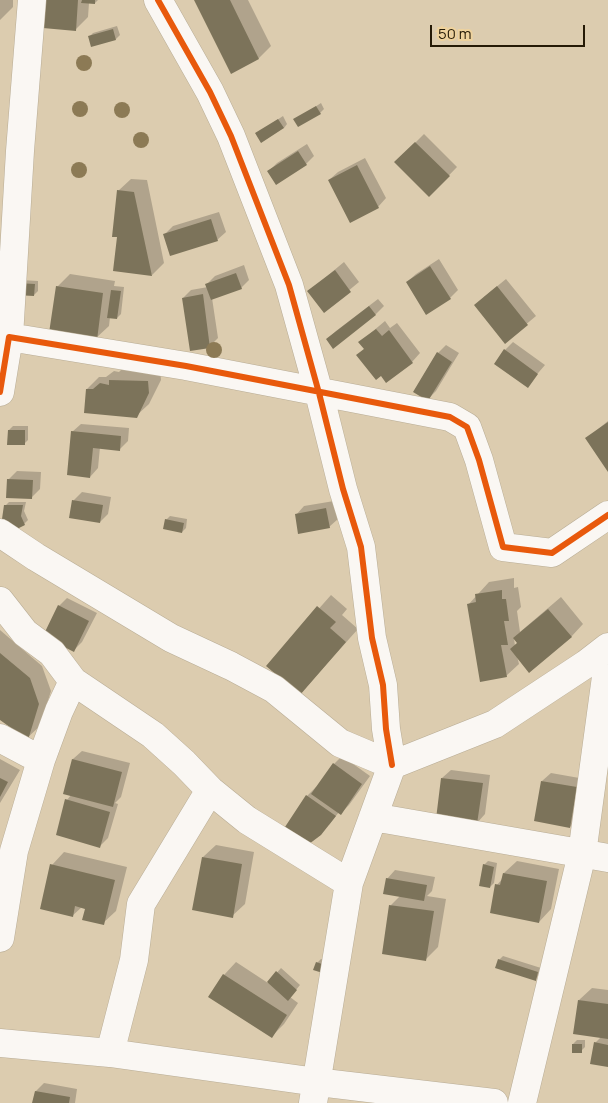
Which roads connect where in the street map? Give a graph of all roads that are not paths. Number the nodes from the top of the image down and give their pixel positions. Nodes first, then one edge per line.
1 (32, 0) edge
2 (158, 0) edge
3 (5, 337) edge
4 (0, 392) edge
5 (319, 393) junction
6 (608, 515) edge
7 (0, 533) edge
8 (0, 601) edge
9 (608, 647) edge
10 (608, 662) edge
11 (73, 681) junction
12 (0, 738) edge
13 (41, 760) junction
14 (392, 764) junction
15 (210, 790) junction
16 (373, 817) junction
17 (7, 849) edge
18 (595, 856) edge
19 (349, 883) junction
20 (0, 938) edge
21 (0, 1043) edge
22 (110, 1053) junction
23 (315, 1092) edge
24 (494, 1103) edge
25 (522, 1103) edge

1 - 3 street
2 - 5 street
3 - 4 street
3 - 5 street
5 - 6 street
5 - 14 street
7 - 14 street
8 - 11 street
9 - 14 street
10 - 18 street
11 - 13 street
11 - 15 street
12 - 13 street
13 - 17 street
14 - 16 street
15 - 19 street
15 - 22 street
16 - 18 street
16 - 19 street
17 - 20 street
18 - 25 street
19 - 23 street
21 - 22 street
22 - 23 street
23 - 24 street

